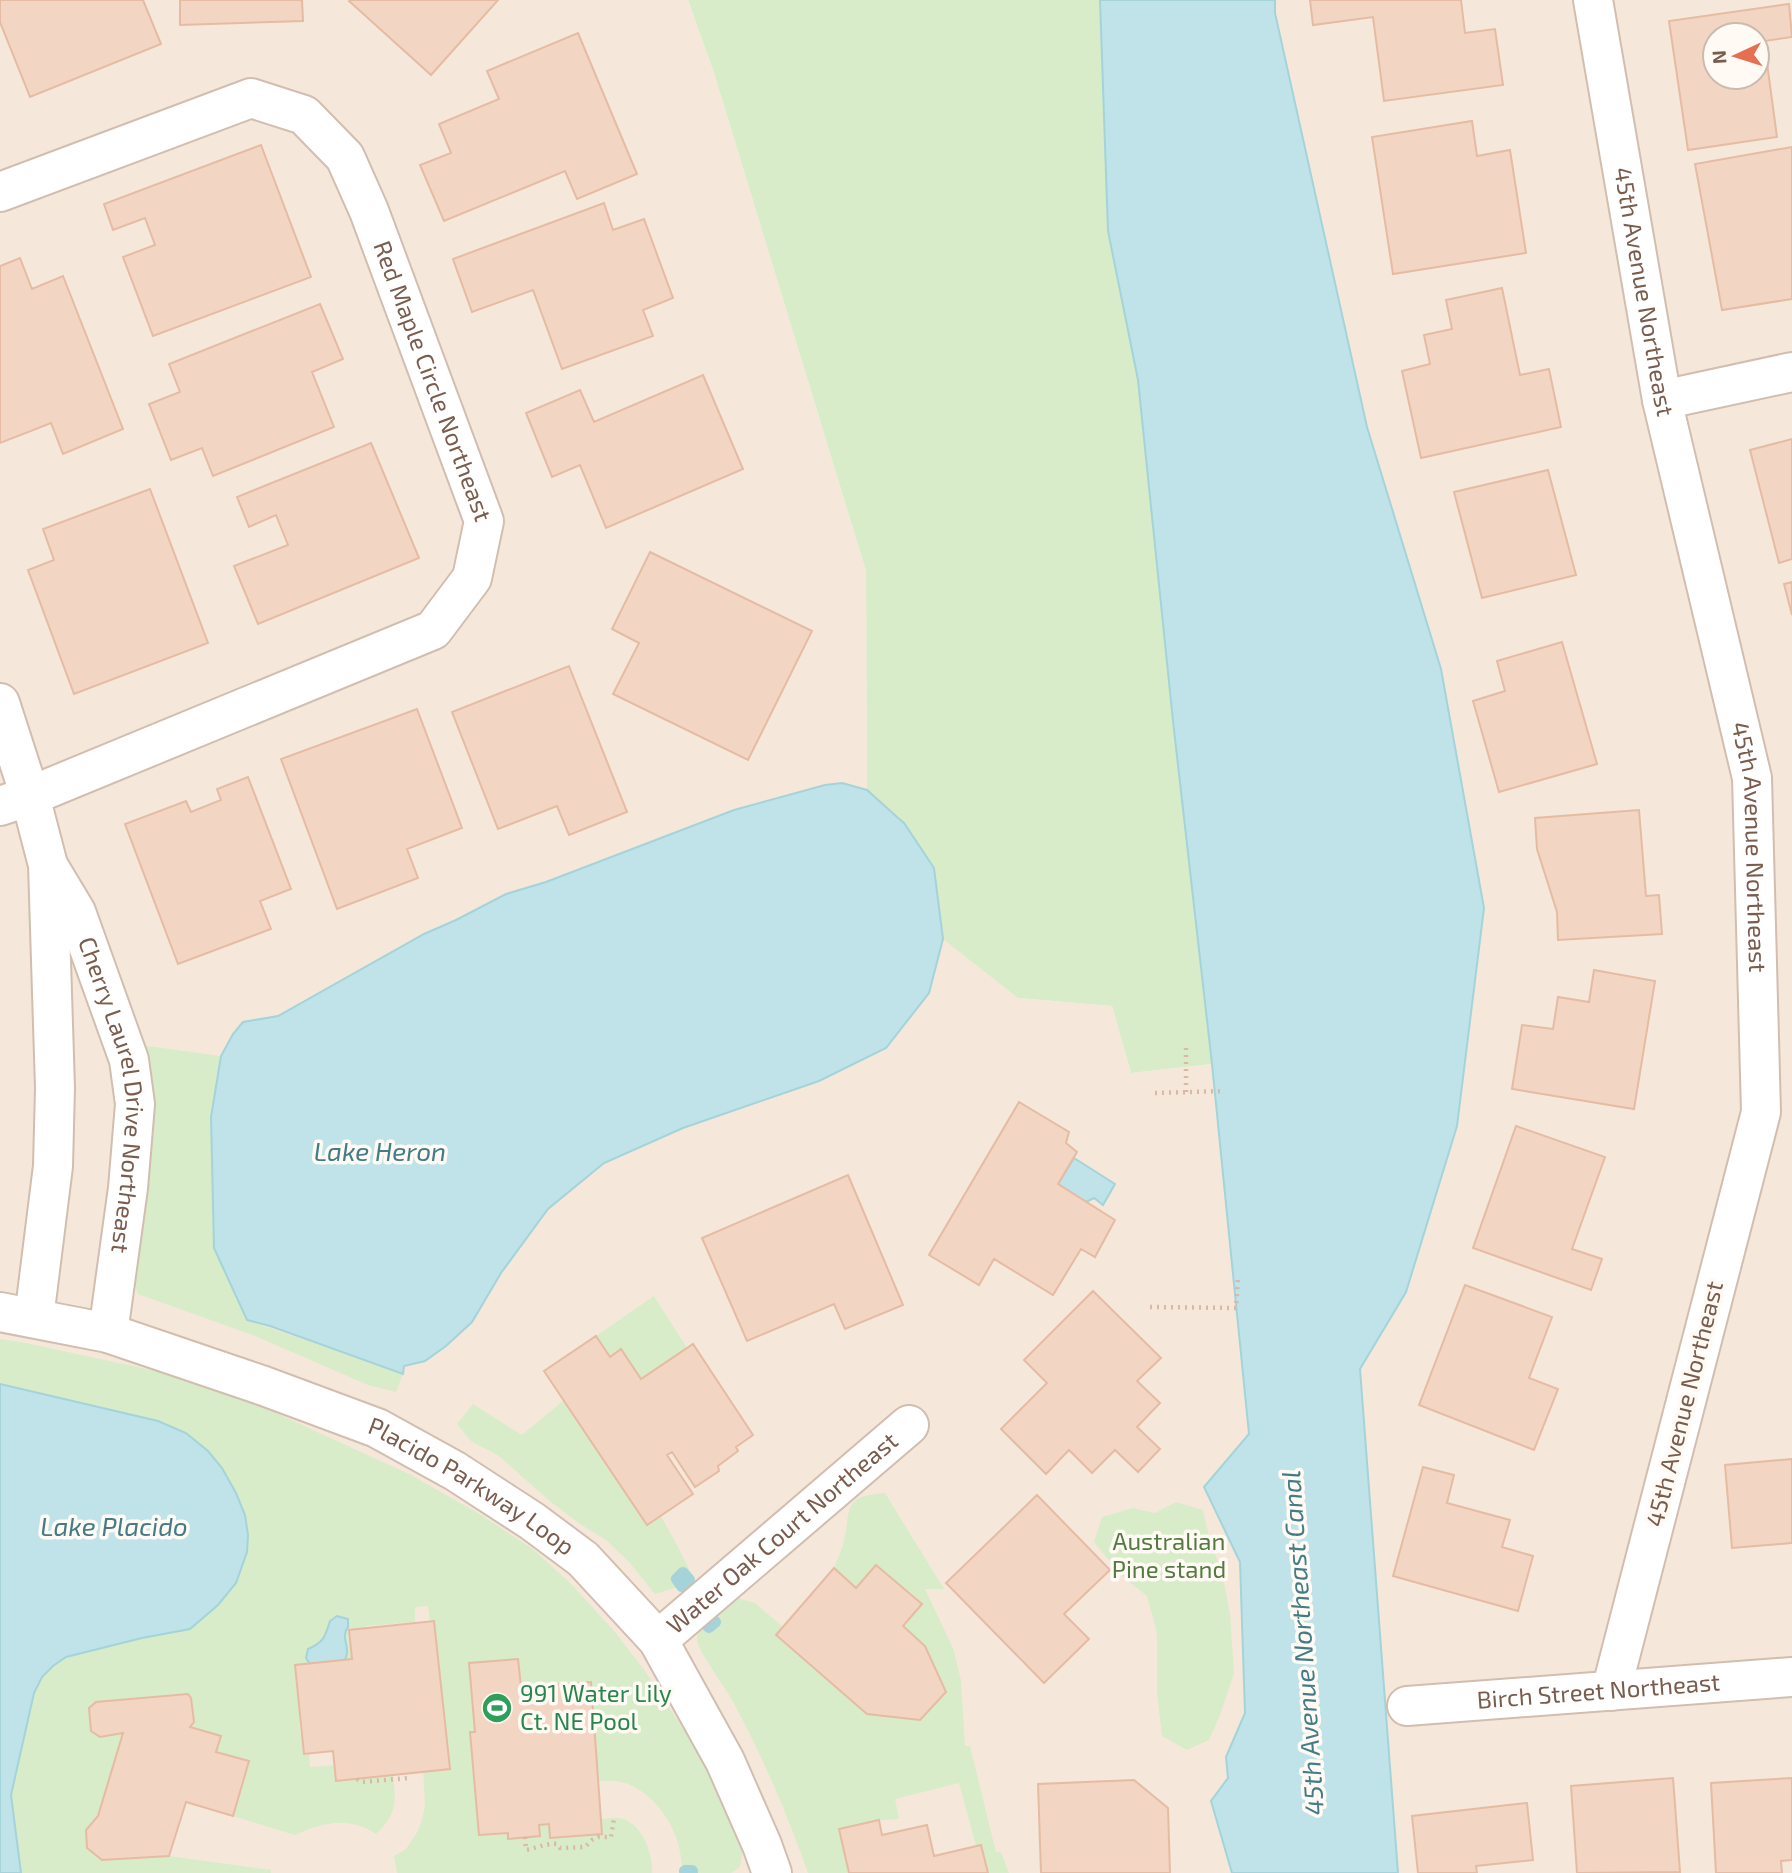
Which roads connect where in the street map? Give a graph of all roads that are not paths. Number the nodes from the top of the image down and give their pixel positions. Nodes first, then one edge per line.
1 (1593, 0) edge
2 (0, 192) edge
3 (1792, 372) edge
4 (1662, 400) junction
5 (0, 703) edge
6 (15, 801) edge
7 (48, 865) junction
8 (17, 1315) edge
9 (108, 1333) junction
10 (909, 1425) dead end
11 (658, 1640) junction
12 (1792, 1677) edge
13 (1611, 1691) junction
14 (1408, 1706) dead end
15 (772, 1873) edge

1 - 4 street, 45th Avenue Northeast
2 - 6 street, Red Maple Circle Northeast
3 - 4 street
4 - 13 street, 45th Avenue Northeast
5 - 6 street, Cherry Laurel Drive Northeast
6 - 7 street, Cherry Laurel Drive Northeast
7 - 8 street, Cherry Laurel Drive Northeast
7 - 9 street, Cherry Laurel Drive Northeast
8 - 9 street, Placido Parkway Loop
9 - 11 street, Placido Parkway Loop
10 - 11 street, Water Oak Court Northeast
11 - 15 street, Placido Parkway Loop
12 - 13 street, Birch Street Northeast
13 - 14 street, Birch Street Northeast

